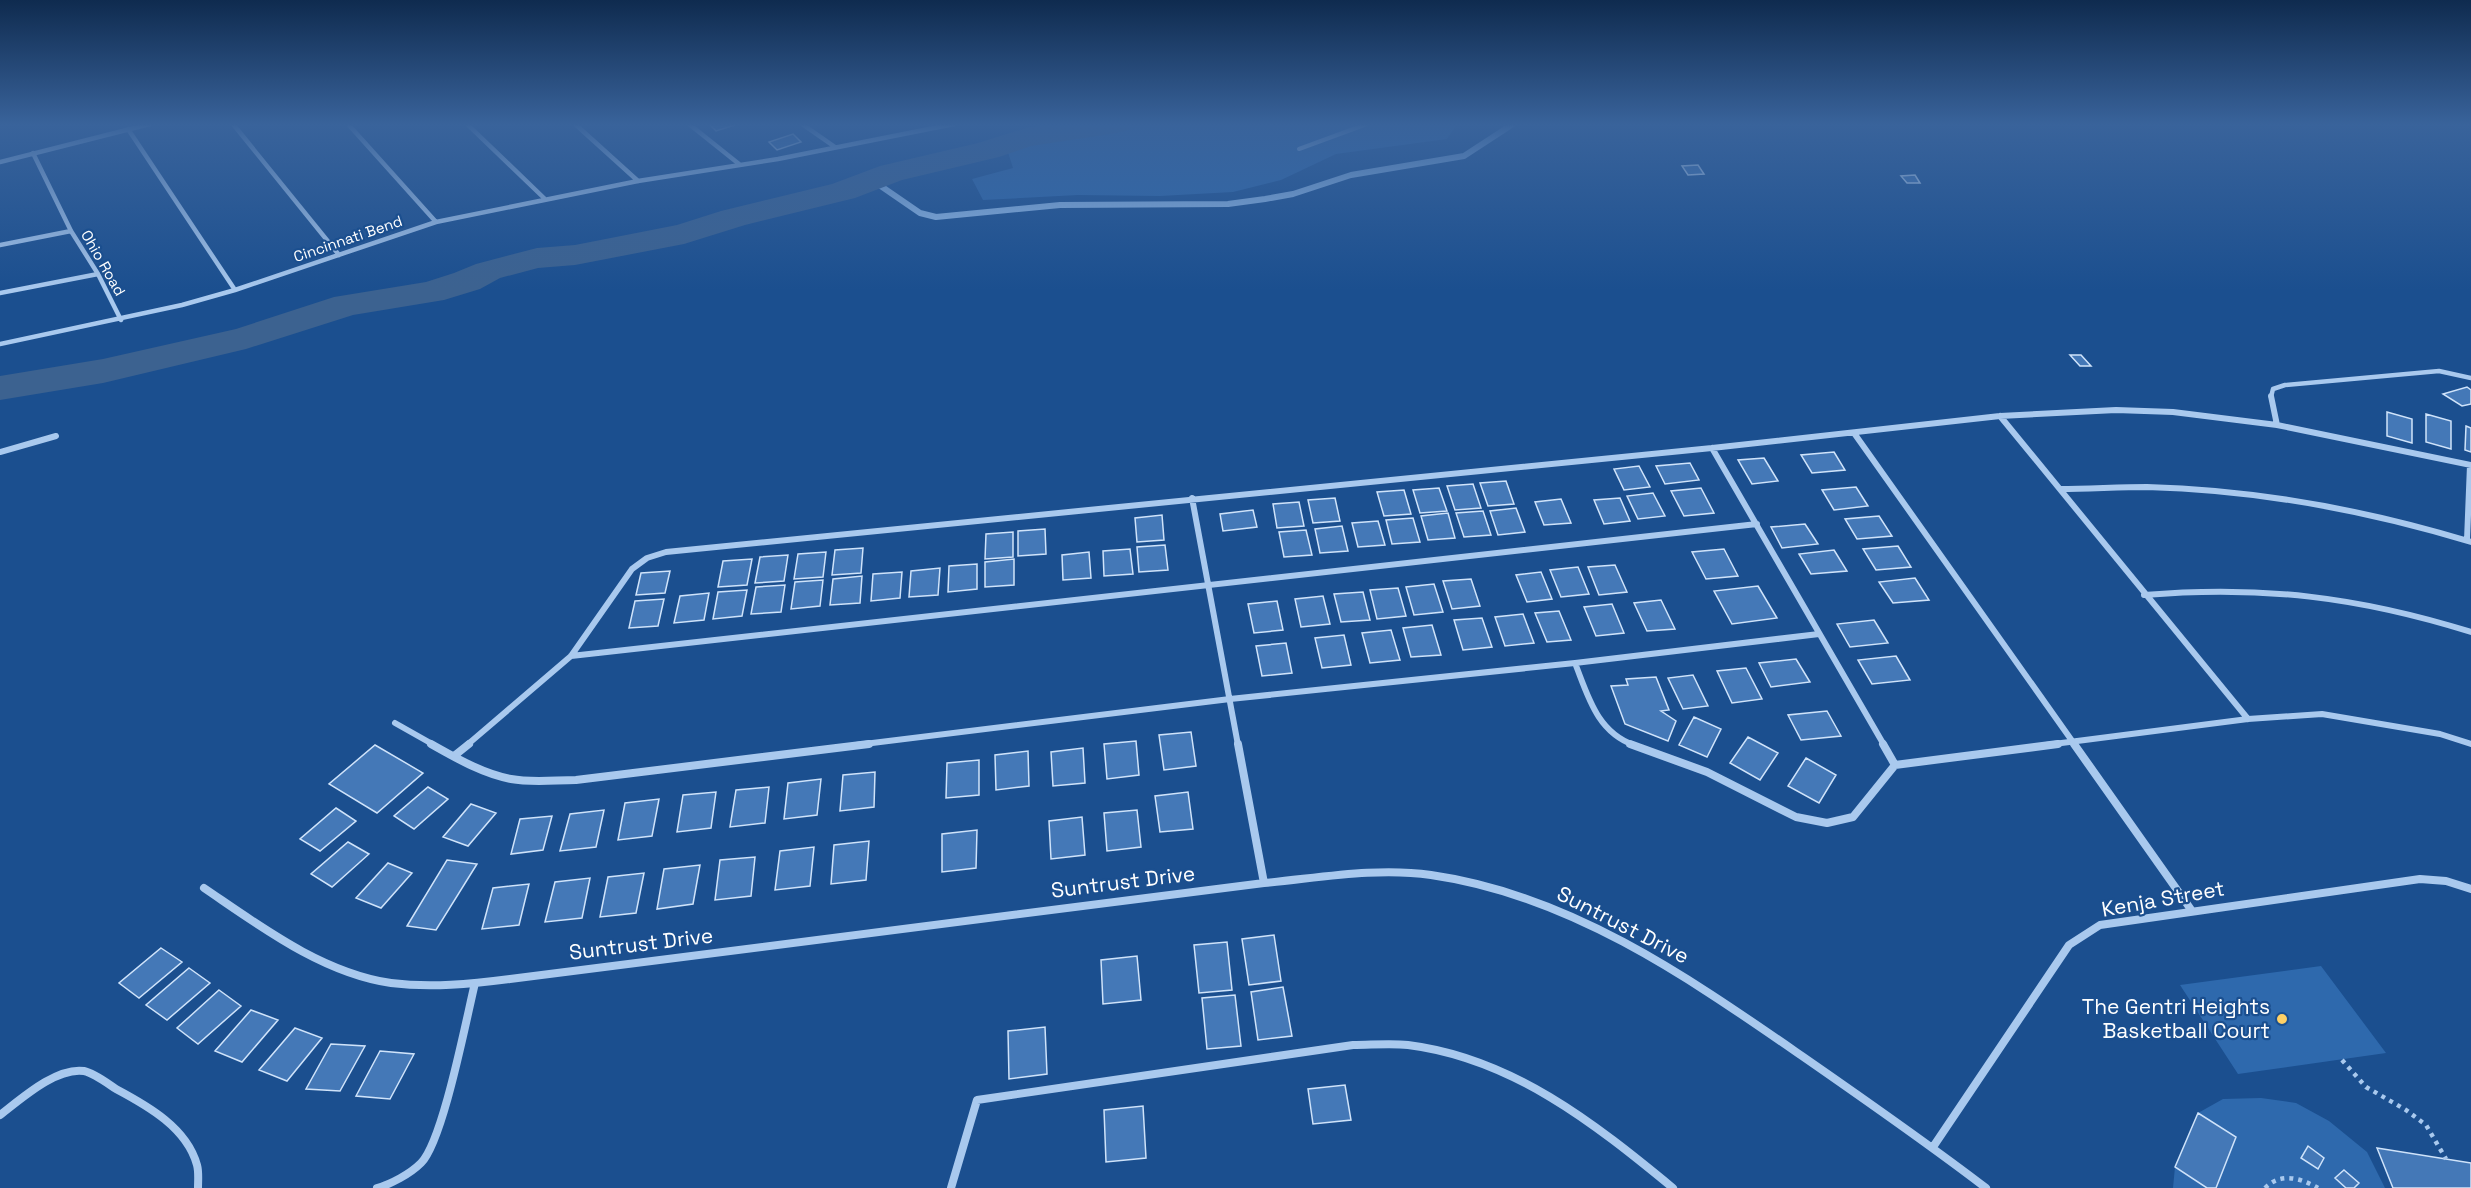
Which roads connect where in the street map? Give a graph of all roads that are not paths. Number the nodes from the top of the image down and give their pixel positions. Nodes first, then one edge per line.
1 (46, 179) edge
2 (162, 179) edge
3 (278, 179) edge
4 (398, 179) edge
5 (525, 179) edge
6 (647, 179) edge
7 (638, 181) joint
8 (545, 199) junction
9 (436, 222) junction
10 (71, 231) junction
11 (0, 245) edge
12 (339, 255) junction
13 (98, 274) junction
14 (235, 290) junction
15 (0, 293) edge
16 (122, 320) junction
17 (0, 344) edge
18 (2471, 378) edge
19 (2000, 416) junction
20 (2277, 425) junction
21 (1854, 434) junction
22 (56, 436) dead end
23 (1713, 448) junction
24 (0, 452) edge
25 (2471, 465) edge
26 (2060, 489) junction
27 (1192, 498) junction
28 (1757, 524) junction
29 (2469, 541) edge
30 (1208, 585) junction
31 (2144, 595) junction
32 (2471, 632) edge
33 (1819, 634) junction
34 (571, 656) junction
35 (1575, 663) junction
36 (1230, 699) junction
37 (2248, 719) junction
38 (395, 723) dead end
39 (2072, 743) junction
40 (2471, 744) edge
41 (454, 756) junction
42 (1895, 765) junction
43 (1264, 883) junction
44 (204, 888) dead end
45 (2471, 889) edge
46 (2192, 911) junction
47 (475, 983) junction
48 (0, 1115) edge
49 (1933, 1147) junction
50 (198, 1188) edge
51 (377, 1188) edge
52 (951, 1188) edge
53 (1673, 1188) edge
54 (1986, 1188) edge

1 - 10 street, Ohio Road
2 - 14 street
3 - 12 street
4 - 9 street
5 - 8 street
6 - 7 street, Cincinnati Bend
7 - 8 street, Cincinnati Bend
8 - 9 street, Cincinnati Bend
9 - 12 street, Cincinnati Bend
10 - 11 street
10 - 13 street, Ohio Road
12 - 14 street, Cincinnati Bend
13 - 15 street
13 - 16 street, Ohio Road
14 - 16 street, Cincinnati Bend
16 - 17 street, Cincinnati Bend
18 - 20 street
19 - 20 street
19 - 21 street
19 - 26 street
20 - 25 street
21 - 23 street
21 - 39 street
22 - 24 street
23 - 27 street
23 - 28 street
25 - 29 street
26 - 29 street
26 - 31 street
27 - 30 street
27 - 34 street
28 - 30 street
28 - 33 street
30 - 34 street
30 - 36 street
31 - 32 street
31 - 37 street
33 - 35 street
33 - 42 street
34 - 41 street
35 - 36 street
35 - 42 street
36 - 41 street
36 - 43 street
37 - 39 street
37 - 40 street
38 - 41 street
39 - 42 street
39 - 46 street
43 - 47 street, Suntrust Drive
43 - 49 street, Suntrust Drive
44 - 47 street, Suntrust Drive
45 - 46 street, Kenja Street
46 - 49 street, Kenja Street
47 - 51 street
48 - 50 street
49 - 54 street, Suntrust Drive
52 - 53 street

